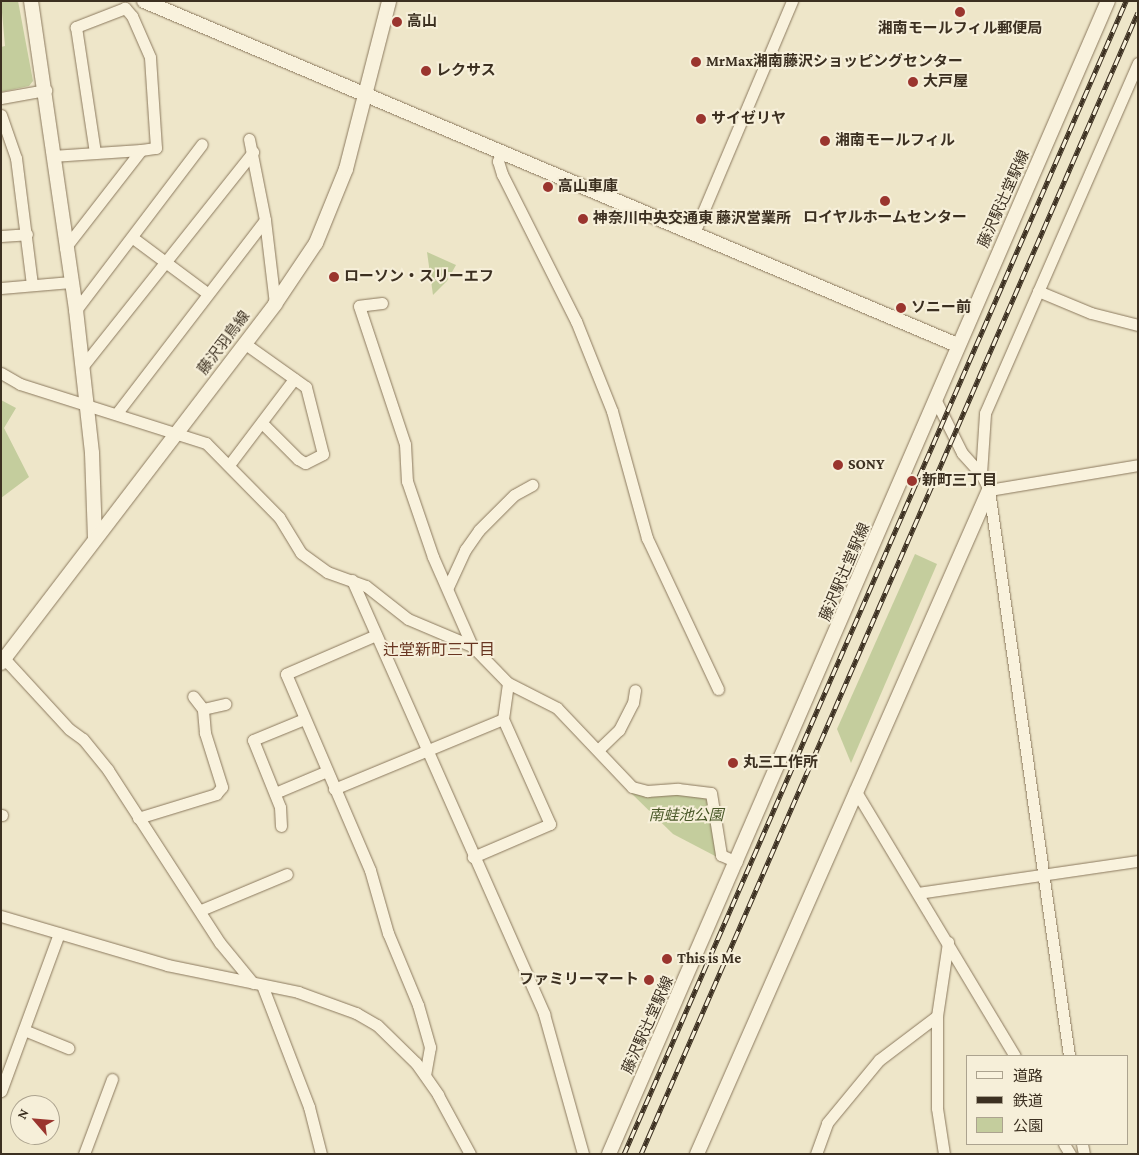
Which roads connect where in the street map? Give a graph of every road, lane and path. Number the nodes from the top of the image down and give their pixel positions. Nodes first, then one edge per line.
1 (31, 1) edge
2 (144, 1) edge
3 (389, 1) edge
4 (792, 1) edge
5 (1108, 1) edge
6 (1138, 63) edge
7 (46, 90) junction
8 (366, 94) junction
9 (1, 98) edge
10 (1, 116) edge
11 (249, 139) dead end
12 (202, 144) dead end
13 (141, 150) junction
14 (502, 151) junction
15 (253, 152) junction
16 (94, 153) junction
17 (52, 156) junction
18 (265, 220) junction
19 (694, 233) junction
20 (27, 234) junction
21 (1, 236) edge
22 (133, 238) junction
23 (65, 248) junction
24 (166, 262) junction
25 (71, 282) junction
26 (32, 285) junction
27 (1, 288) edge
28 (1038, 291) junction
29 (207, 293) junction
30 (382, 303) dead end
31 (275, 304) junction
32 (76, 310) junction
33 (1138, 324) edge
34 (244, 343) junction
35 (957, 345) junction
36 (82, 368) junction
37 (1, 372) edge
38 (294, 379) junction
39 (935, 399) junction
40 (86, 403) junction
41 (117, 413) junction
42 (262, 423) junction
43 (176, 434) junction
44 (230, 464) junction
45 (1138, 465) edge
46 (981, 474) junction
47 (532, 485) dead end
48 (989, 490) junction
49 (95, 539) junction
50 (352, 580) junction
51 (448, 587) junction
52 (376, 635) junction
53 (472, 646) junction
54 (2, 659) edge
55 (508, 683) junction
56 (718, 689) dead end
57 (635, 690) dead end
58 (193, 696) dead end
59 (225, 704) dead end
60 (203, 709) junction
61 (304, 719) junction
62 (503, 719) junction
63 (425, 748) junction
64 (598, 750) junction
65 (327, 772) junction
66 (334, 788) junction
67 (855, 790) junction
68 (275, 793) junction
69 (138, 818) junction
70 (281, 826) dead end
71 (473, 857) junction
72 (1138, 860) edge
73 (737, 862) junction
74 (287, 874) dead end
75 (1043, 874) junction
76 (918, 893) junction
77 (200, 910) junction
78 (1, 916) edge
79 (59, 933) junction
80 (948, 942) junction
81 (257, 984) junction
82 (937, 1016) junction
83 (24, 1030) junction
84 (68, 1048) dead end
85 (1014, 1055) edge
86 (1069, 1055) edge
87 (425, 1075) junction
88 (112, 1079) dead end
89 (1, 1091) edge
90 (84, 1154) edge
91 (321, 1154) edge
92 (470, 1154) edge
93 (583, 1154) edge
94 (609, 1154) edge
95 (697, 1154) edge
96 (816, 1154) edge
97 (944, 1154) edge

1 - 7 street
2 - 8 street
3 - 8 street, 藤沢羽鳥線
4 - 19 street
5 - 35 street, 藤沢駅辻堂駅線
6 - 28 street
7 - 9 street
7 - 17 street
8 - 14 street
8 - 31 street, 藤沢羽鳥線
10 - 20 street
11 - 15 street
12 - 22 street
13 - 16 street
13 - 16 street
13 - 23 street
14 - 19 street
14 - 56 street
15 - 18 street
15 - 24 street
16 - 17 street
17 - 23 street
18 - 29 street
18 - 31 street
19 - 35 street
20 - 21 street
20 - 26 street
22 - 24 street
22 - 32 street
23 - 25 street
24 - 29 street
24 - 36 street
25 - 26 street
25 - 32 street
26 - 27 street
28 - 33 street
28 - 46 street
29 - 41 street
30 - 51 street
31 - 34 street, 藤沢羽鳥線
32 - 36 street
34 - 38 street
34 - 43 street, 藤沢羽鳥線
35 - 39 street, 藤沢駅辻堂駅線
36 - 40 street
37 - 40 street
38 - 42 street
38 - 42 street
39 - 46 street
39 - 73 street, 藤沢駅辻堂駅線
40 - 41 street
40 - 49 street
41 - 43 street
42 - 44 street
43 - 44 street
43 - 49 street, 藤沢羽鳥線
44 - 50 street
45 - 48 street
46 - 48 street
47 - 51 street
48 - 67 street
48 - 75 street
49 - 54 street, 藤沢羽鳥線
50 - 52 street
50 - 53 street
51 - 53 street
52 - 61 street
52 - 63 street
53 - 55 street
54 - 69 street
55 - 62 street
55 - 64 street
57 - 64 street
58 - 60 street
59 - 60 street
60 - 69 street
61 - 65 street
61 - 68 street
62 - 63 street
62 - 71 street
63 - 66 street
63 - 71 street
64 - 73 street
65 - 66 street
65 - 68 street
66 - 87 street
67 - 76 street
67 - 95 street
68 - 70 street
69 - 77 street
71 - 93 street
72 - 75 street
73 - 94 street, 藤沢駅辻堂駅線
74 - 77 street
75 - 76 street
75 - 86 street
76 - 80 street
77 - 81 street
78 - 79 street
79 - 81 street
79 - 83 street
80 - 82 street
80 - 85 street
81 - 87 street
81 - 91 street
82 - 96 street
82 - 97 street
83 - 84 street
83 - 89 street
87 - 92 street
88 - 90 street

